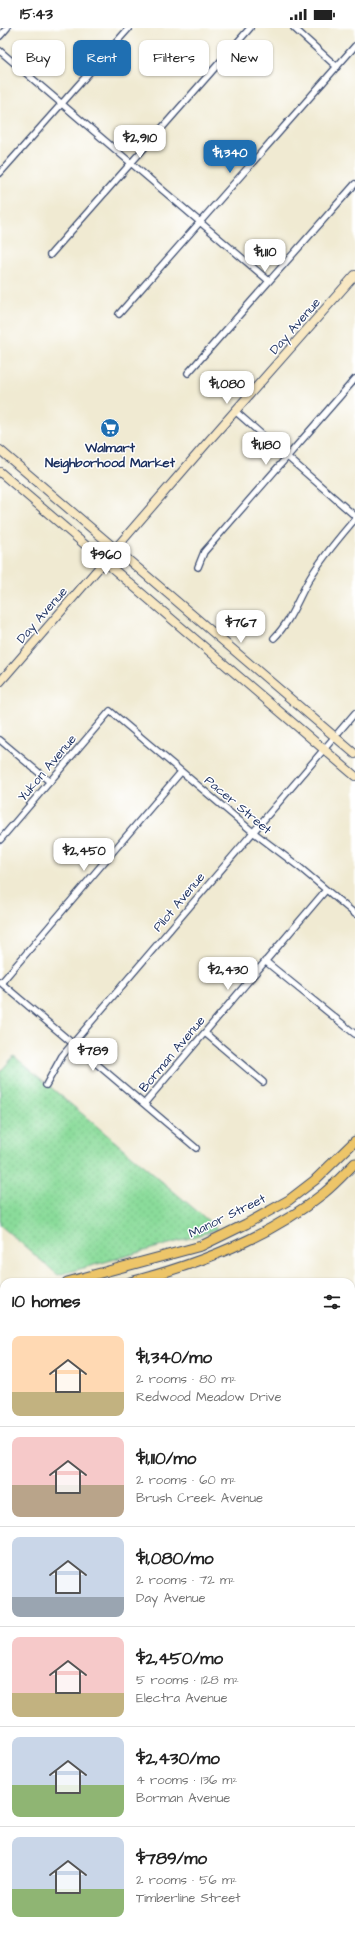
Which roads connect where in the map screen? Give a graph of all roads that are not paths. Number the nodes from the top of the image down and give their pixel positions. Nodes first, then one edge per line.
1 (7, 28) edge
2 (128, 28) edge
3 (250, 28) edge
4 (294, 28) edge
5 (0, 36) edge
6 (355, 46) edge
7 (0, 51) edge
8 (337, 66) junction
9 (62, 104) junction
10 (131, 163) junction
11 (0, 174) edge
12 (355, 184) edge
13 (200, 222) junction
14 (50, 255) dead end
15 (355, 275) edge
16 (269, 281) junction
17 (119, 314) dead end
18 (188, 373) dead end
19 (355, 379) edge
20 (235, 411) junction
21 (0, 450) edge
22 (287, 456) junction
23 (0, 472) edge
24 (355, 518) edge
25 (115, 549) junction
26 (104, 561) junction
27 (198, 567) dead end
28 (274, 638) dead end
29 (0, 682) edge
30 (110, 711) joint
31 (355, 713) edge
32 (335, 737) junction
33 (0, 740) edge
34 (324, 750) junction
35 (355, 754) edge
36 (181, 772) junction
37 (355, 776) edge
38 (50, 782) junction
39 (253, 832) junction
40 (0, 840) edge
41 (326, 890) junction
42 (355, 914) edge
43 (265, 961) junction
44 (1, 983) edge
45 (205, 1033) junction
46 (355, 1034) edge
47 (73, 1043) junction
48 (263, 1082) dead end
49 (46, 1085) dead end
50 (144, 1104) junction
51 (355, 1141) edge
52 (196, 1148) dead end
53 (355, 1163) edge
54 (82, 1278) edge
55 (145, 1278) edge

1 - 5 street
2 - 9 street
3 - 10 street
4 - 8 street
6 - 8 street
7 - 9 street
8 - 13 street
9 - 10 street
9 - 11 street
10 - 13 street
10 - 14 street
12 - 16 street
13 - 16 street
13 - 17 street
15 - 20 main road, Day Avenue
16 - 18 street
19 - 22 street
20 - 22 street
20 - 25 main road, Day Avenue
21 - 25 main road
22 - 24 street
22 - 27 street
23 - 26 main road
24 - 28 street
25 - 26 main road, Day Avenue
25 - 32 main road
26 - 29 main road, Day Avenue
26 - 34 main road
30 - 36 street, Pacer Street
30 - 38 street, Yukon Avenue
31 - 32 street, Pilot Avenue
32 - 34 street, Pilot Avenue
32 - 35 main road
33 - 38 street
34 - 37 main road
34 - 39 street, Pilot Avenue
36 - 39 street, Pacer Street
36 - 44 street
38 - 40 street, Yukon Avenue
39 - 41 street, Pacer Street
39 - 47 street, Pilot Avenue
41 - 42 street, Pacer Street
41 - 43 street, Borman Avenue
43 - 45 street, Borman Avenue
43 - 46 street
44 - 47 street
45 - 48 street
45 - 50 street, Borman Avenue
47 - 49 street, Pilot Avenue
47 - 50 street
50 - 52 street
51 - 54 main road, Manor Street
53 - 55 main road

